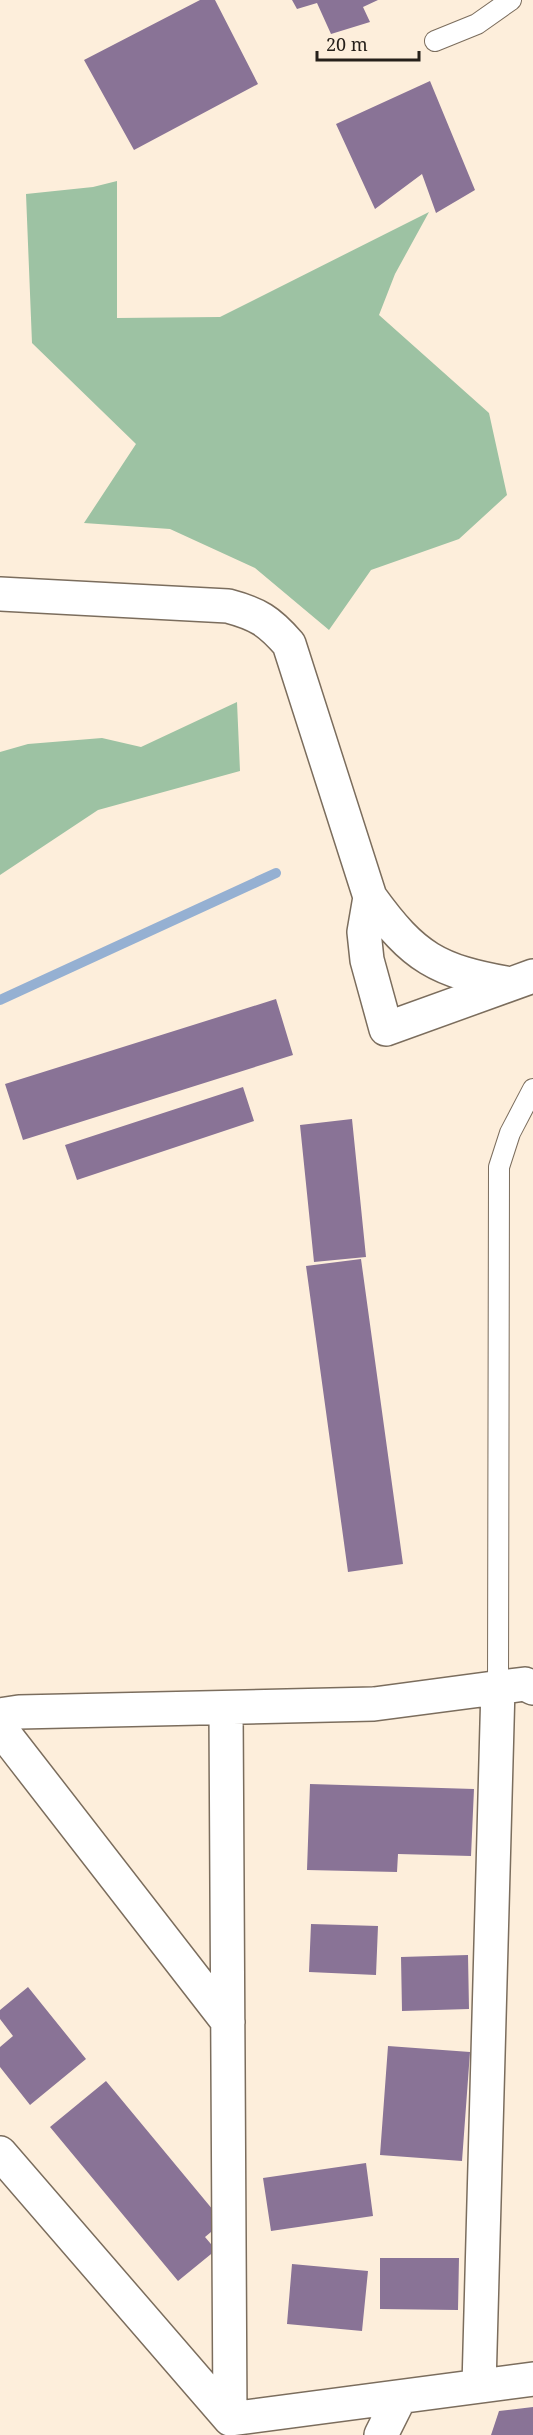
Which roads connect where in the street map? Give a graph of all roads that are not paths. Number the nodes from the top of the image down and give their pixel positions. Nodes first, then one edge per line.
1 (512, 0) edge
2 (435, 41) dead end
3 (0, 594) edge
4 (370, 897) junction
5 (522, 980) edge
6 (533, 1089) edge
7 (522, 1684) edge
8 (226, 1709) junction
9 (0, 1715) edge
10 (0, 1728) edge
11 (228, 2022) junction
12 (0, 2152) edge
13 (533, 2379) edge
14 (479, 2386) junction
15 (400, 2397) junction
16 (230, 2419) junction
17 (381, 2435) edge

1 - 2 lane
3 - 4 street
4 - 5 street
4 - 5 street
6 - 7 lane
7 - 8 street
7 - 14 street
8 - 9 street
8 - 11 street
10 - 11 street
11 - 16 street
12 - 16 street
13 - 14 street
14 - 15 street
15 - 16 street
15 - 17 street

